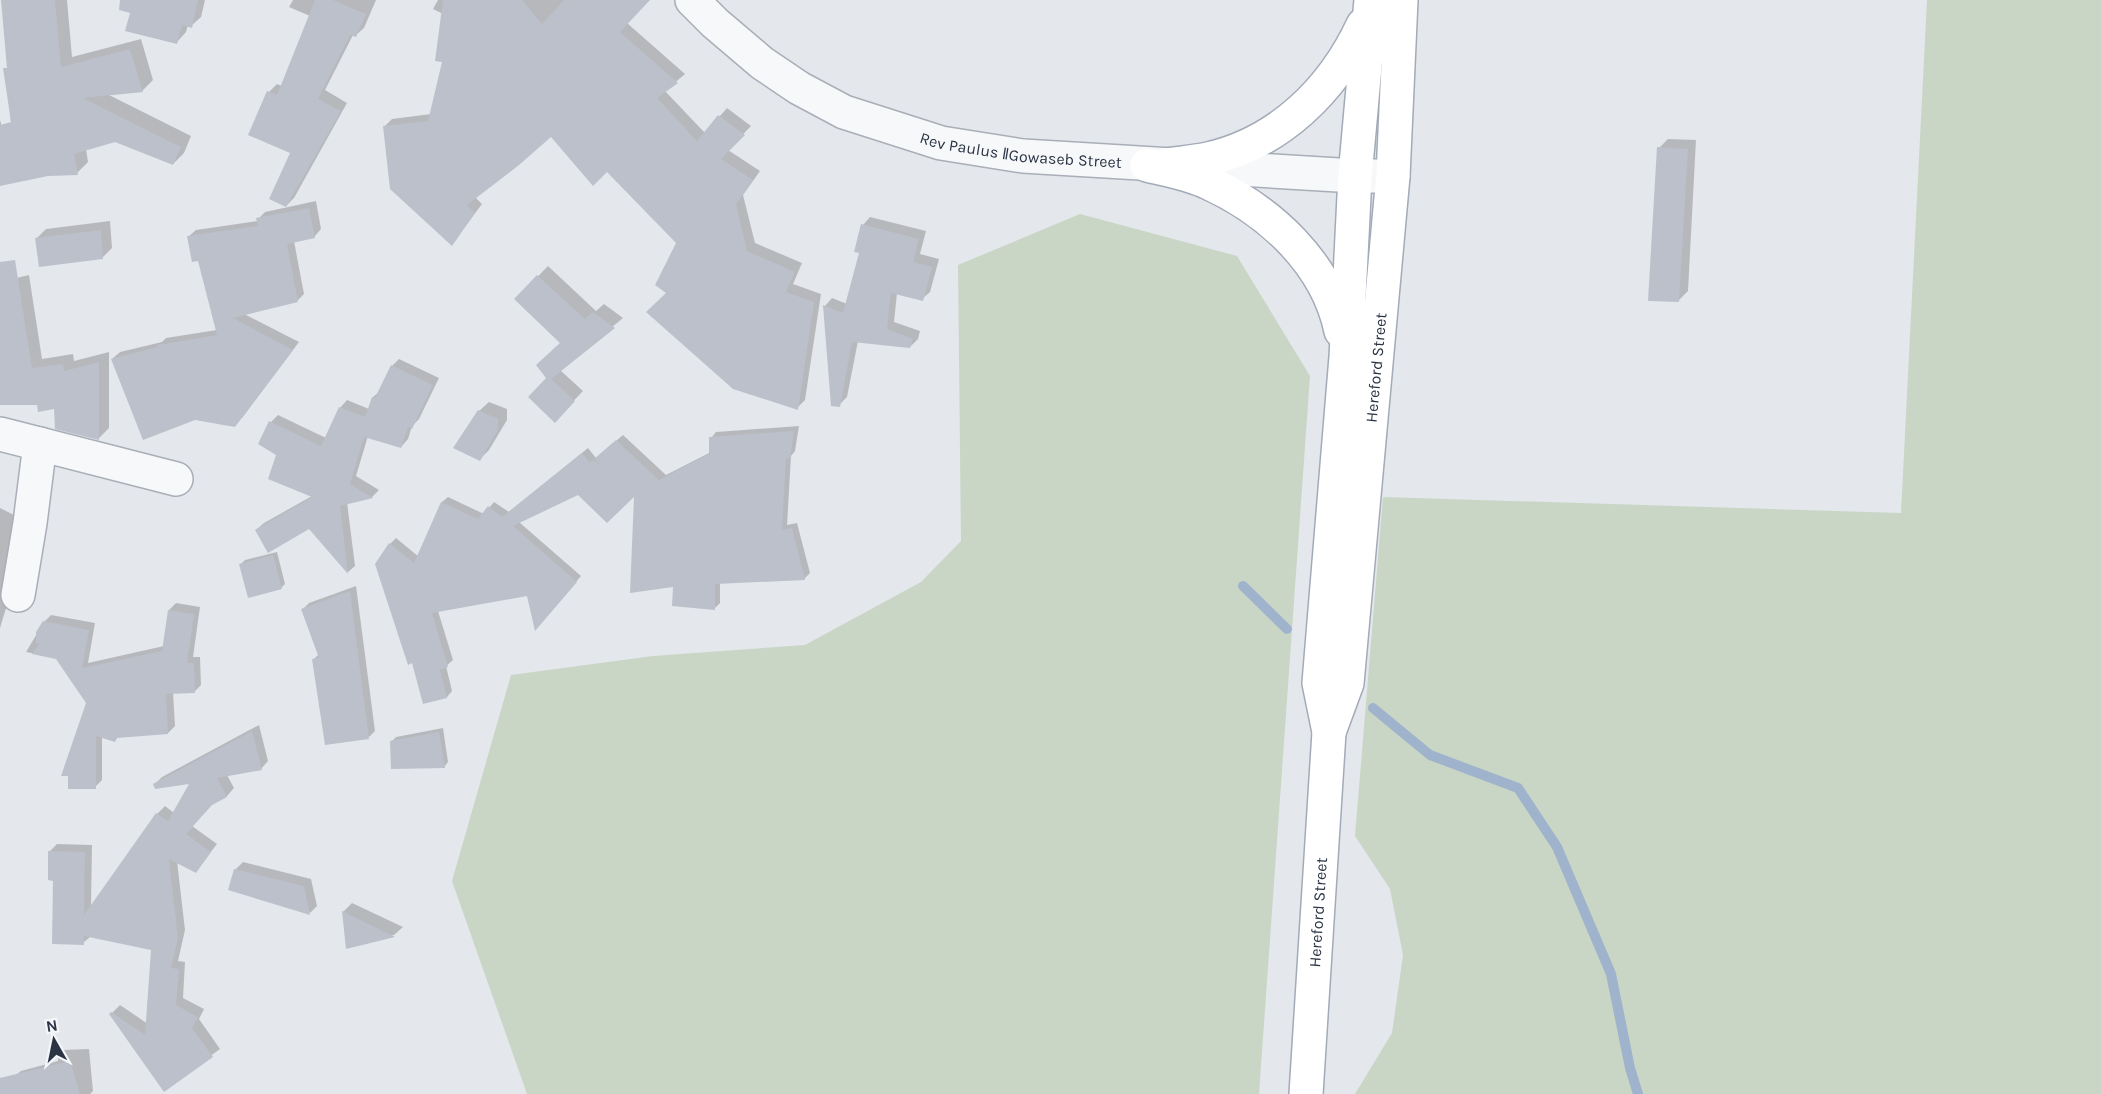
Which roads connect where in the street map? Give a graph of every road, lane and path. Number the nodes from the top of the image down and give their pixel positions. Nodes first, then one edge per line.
1 (692, 0) edge
2 (1401, 0) edge
3 (1370, 5) edge
4 (1156, 165) junction
5 (1355, 176) junction
6 (1393, 176) junction
7 (1346, 357) junction
8 (0, 434) edge
9 (40, 444) junction
10 (176, 479) dead end
11 (18, 595) dead end
12 (1329, 732) junction
13 (1306, 1094) edge

1 - 4 street, Rev Paulus ǁGowaseb Street
2 - 6 main road, Hereford Street
3 - 4 main road
3 - 5 main road, Hereford Street
4 - 5 street, Rev Paulus ǁGowaseb Street
4 - 7 main road
5 - 6 street, Rev Paulus ǁGowaseb Street
5 - 7 main road, Hereford Street
6 - 12 main road, Hereford Street
7 - 12 main road, Hereford Street
8 - 9 street
9 - 10 street
9 - 11 street
12 - 13 main road, Hereford Street

